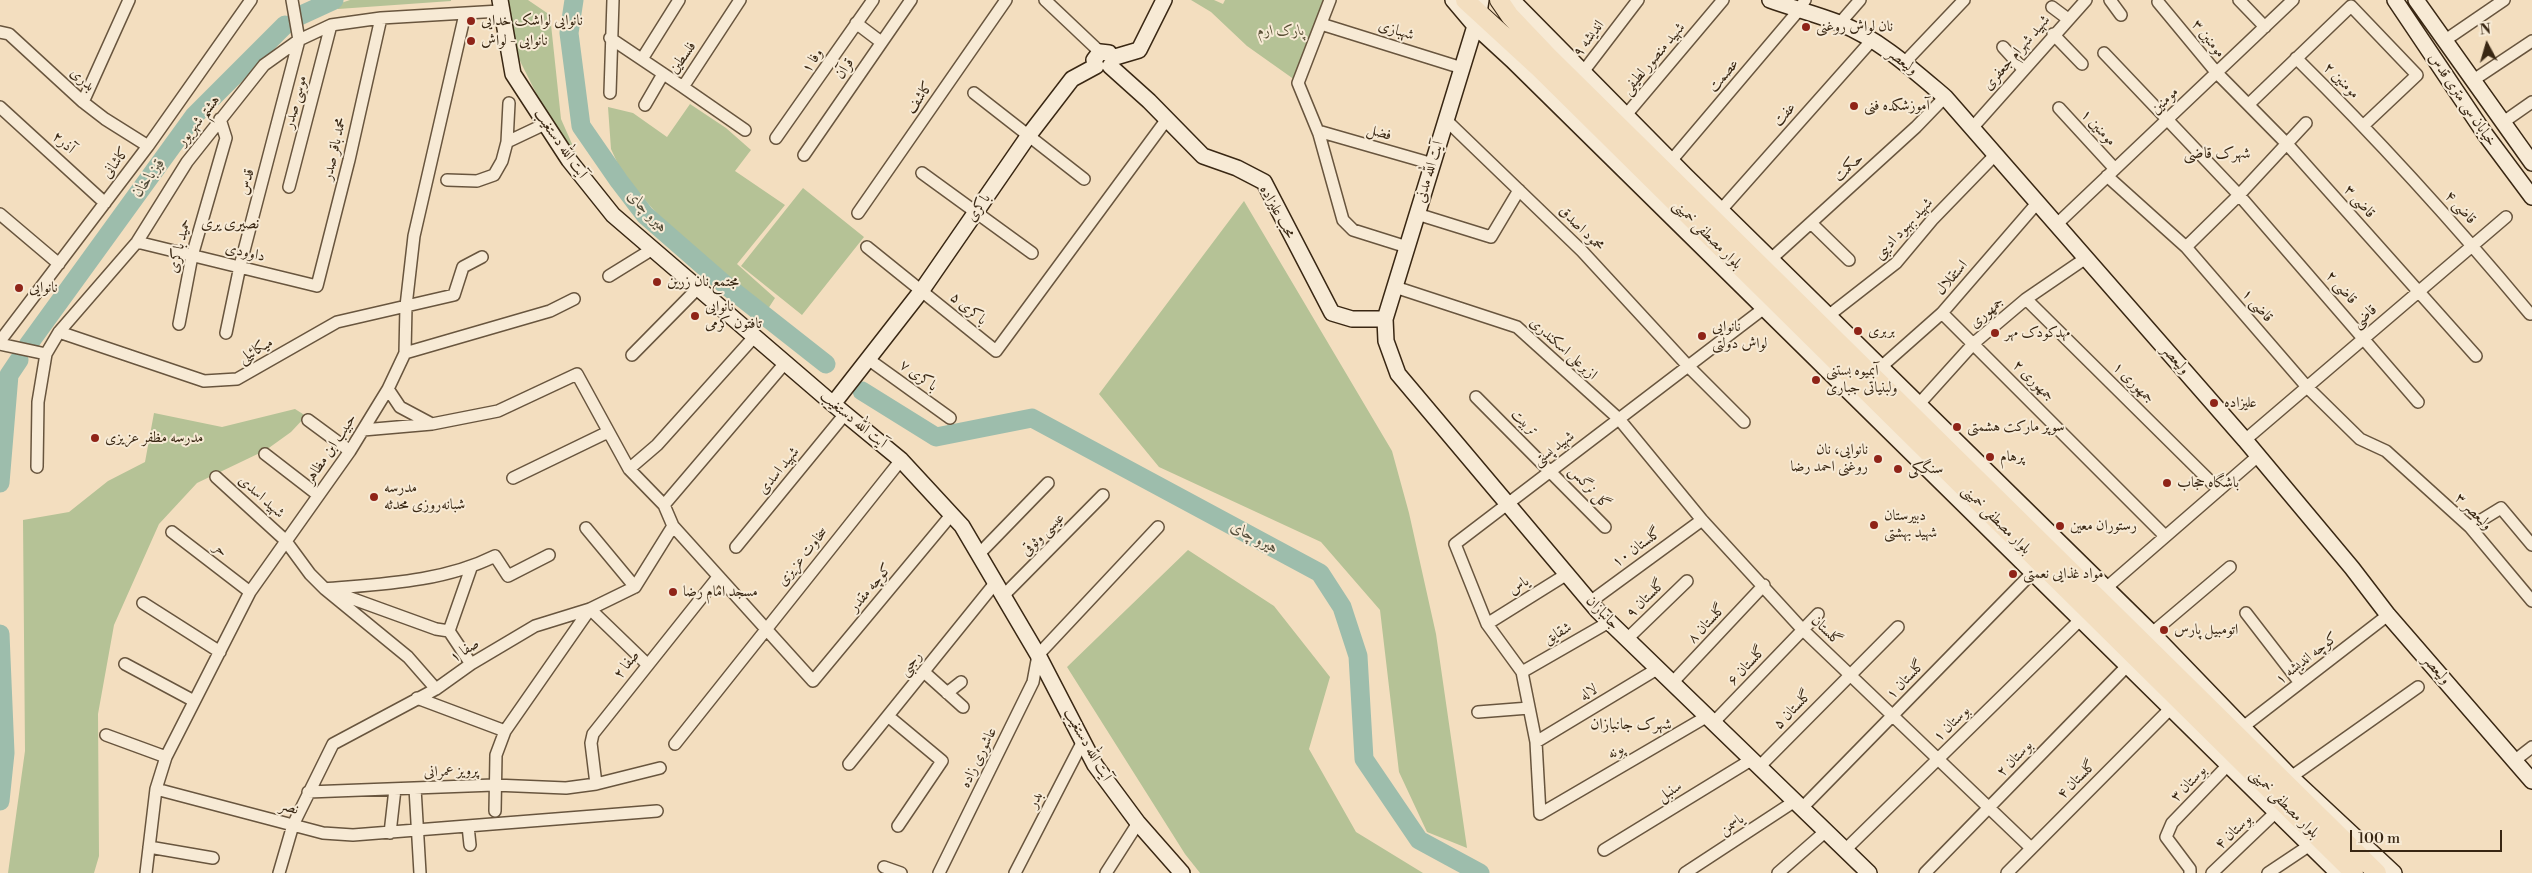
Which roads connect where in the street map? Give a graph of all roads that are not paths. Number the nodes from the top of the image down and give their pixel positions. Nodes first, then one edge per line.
1 (129, 0) edge
2 (250, 0) edge
3 (292, 0) edge
4 (613, 0) edge
5 (679, 0) edge
6 (740, 0) edge
7 (872, 0) edge
8 (911, 0) edge
9 (1006, 0) edge
10 (1045, 0) edge
11 (1164, 0) edge
12 (1330, 0) edge
13 (1453, 0) edge
14 (1465, 0) edge
15 (1499, 0) edge
16 (1512, 0) edge
17 (1638, 0) edge
18 (1723, 0) edge
19 (1770, 0) edge
20 (1860, 0) edge
21 (1964, 0) edge
22 (2086, 0) edge
23 (2110, 0) edge
24 (2239, 0) edge
25 (2293, 0) edge
26 (2395, 0) edge
27 (2417, 0) edge
28 (2504, 0) edge
29 (2158, 2) dead end
30 (1802, 5) edge
31 (500, 6) edge
32 (2052, 7) dead end
33 (1478, 13) edge
34 (464, 14) junction
35 (2121, 15) dead end
36 (381, 18) junction
37 (2068, 19) junction
38 (856, 23) junction
39 (1840, 23) junction
40 (1321, 24) junction
41 (331, 25) junction
42 (2265, 27) junction
43 (0, 32) edge
44 (2053, 34) junction
45 (610, 38) junction
46 (299, 40) junction
47 (1872, 40) junction
48 (2444, 41) junction
49 (2532, 41) edge
50 (881, 42) junction
51 (2003, 47) dead end
52 (2104, 53) dead end
53 (2296, 58) junction
54 (642, 59) junction
55 (1104, 60) junction
56 (1905, 62) junction
57 (2082, 64) dead end
58 (1462, 68) junction
59 (2023, 70) junction
60 (1583, 72) junction
61 (2216, 72) junction
62 (663, 74) junction
63 (2472, 81) junction
64 (683, 87) junction
65 (610, 93) dead end
66 (974, 94) dead end
67 (1945, 97) junction
68 (83, 102) junction
69 (509, 102) dead end
70 (2532, 102) edge
71 (2249, 104) junction
72 (645, 105) dead end
73 (0, 106) edge
74 (2059, 108) dead end
75 (1626, 115) junction
76 (220, 119) junction
77 (2168, 119) junction
78 (1167, 120) junction
79 (1446, 120) junction
80 (2306, 122) dead end
81 (2502, 123) junction
82 (545, 124) junction
83 (2364, 125) junction
84 (1973, 127) junction
85 (745, 130) dead end
86 (1318, 131) junction
87 (1029, 135) junction
88 (776, 138) dead end
89 (507, 142) junction
90 (2286, 144) junction
91 (148, 146) junction
92 (1996, 154) junction
93 (804, 155) dead end
94 (1671, 161) junction
95 (2532, 163) edge
96 (1432, 164) junction
97 (2111, 172) junction
98 (922, 173) dead end
99 (1084, 178) dead end
100 (447, 180) dead end
101 (289, 187) dead end
102 (1519, 190) junction
103 (2239, 195) junction
104 (2532, 197) edge
105 (2038, 202) junction
106 (105, 203) junction
107 (1721, 210) junction
108 (977, 211) junction
109 (858, 213) dead end
110 (0, 214) edge
111 (1417, 214) junction
112 (2506, 217) dead end
113 (1810, 223) junction
114 (2057, 224) junction
115 (137, 242) junction
116 (2472, 244) junction
117 (867, 247) dead end
118 (1407, 247) junction
119 (2186, 247) junction
120 (651, 250) junction
121 (1032, 253) dead end
122 (192, 256) junction
123 (482, 257) dead end
124 (2086, 258) junction
125 (1771, 259) junction
126 (1849, 260) dead end
127 (60, 264) junction
128 (240, 266) junction
129 (609, 276) dead end
130 (317, 286) joint
131 (1395, 287) junction
132 (698, 288) junction
133 (922, 290) junction
134 (2418, 291) junction
135 (574, 299) dead end
136 (2026, 299) junction
137 (406, 306) junction
138 (1763, 309) junction
139 (1942, 312) junction
140 (2530, 314) dead end
141 (1828, 316) junction
142 (1385, 318) junction
143 (179, 324) dead end
144 (59, 332) junction
145 (226, 333) dead end
146 (754, 337) junction
147 (2364, 337) junction
148 (0, 343) edge
149 (1974, 343) junction
150 (405, 353) junction
151 (46, 354) junction
152 (632, 355) dead end
153 (2476, 356) dead end
154 (868, 359) junction
155 (785, 363) junction
156 (1688, 366) junction
157 (1881, 367) junction
158 (2307, 387) junction
159 (388, 389) junction
160 (1476, 397) dead end
161 (2418, 402) dead end
162 (833, 404) junction
163 (1918, 404) junction
164 (845, 414) junction
165 (950, 418) dead end
166 (1618, 419) junction
167 (308, 420) dead end
168 (1744, 422) dead end
169 (432, 424) junction
170 (363, 430) junction
171 (608, 432) junction
172 (2245, 440) junction
173 (1954, 449) junction
174 (2386, 450) joint
175 (350, 451) junction
176 (265, 454) dead end
177 (2258, 456) junction
178 (901, 460) junction
179 (37, 467) dead end
180 (629, 469) junction
181 (1551, 470) junction
182 (216, 477) dead end
183 (513, 478) dead end
184 (1048, 483) dead end
185 (2219, 490) junction
186 (318, 495) junction
187 (1103, 495) dead end
188 (1507, 503) junction
189 (664, 505) junction
190 (2016, 509) junction
191 (952, 514) junction
192 (1702, 520) junction
193 (673, 526) junction
194 (1158, 527) dead end
195 (1605, 527) dead end
196 (2470, 527) junction
197 (586, 528) dead end
198 (172, 532) dead end
199 (2166, 536) junction
200 (285, 540) junction
201 (2532, 544) edge
202 (736, 547) dead end
203 (979, 554) junction
204 (548, 555) dead end
205 (2230, 567) dead end
206 (471, 568) junction
207 (2032, 572) junction
208 (1567, 574) junction
209 (718, 577) junction
210 (1687, 581) dead end
211 (1764, 585) junction
212 (635, 587) junction
213 (2106, 588) junction
214 (325, 589) junction
215 (1000, 589) junction
216 (250, 592) junction
217 (2532, 601) edge
218 (1590, 602) junction
219 (143, 603) dead end
220 (590, 609) junction
221 (2246, 613) dead end
222 (1818, 614) dead end
223 (2388, 615) junction
224 (2080, 620) junction
225 (1609, 622) junction
226 (1487, 624) junction
227 (1898, 627) dead end
228 (764, 629) junction
229 (1802, 629) junction
230 (449, 631) junction
231 (2152, 633) junction
232 (1627, 639) junction
233 (220, 652) junction
234 (1038, 655) junction
235 (125, 664) dead end
236 (471, 664) junction
237 (648, 665) junction
238 (2127, 666) junction
239 (1657, 669) junction
240 (924, 672) junction
241 (1522, 672) junction
242 (1849, 674) junction
243 (962, 682) dead end
244 (1672, 683) junction
245 (2300, 683) junction
246 (2418, 687) dead end
247 (436, 689) junction
248 (947, 693) junction
249 (417, 698) junction
250 (194, 701) junction
251 (963, 707) dead end
252 (1529, 708) junction
253 (2170, 709) junction
254 (1478, 712) dead end
255 (1892, 715) junction
256 (888, 716) junction
257 (1710, 720) junction
258 (2243, 726) junction
259 (505, 731) junction
260 (106, 735) dead end
261 (1083, 741) junction
262 (1536, 742) junction
263 (674, 744) dead end
264 (2532, 747) edge
265 (166, 757) junction
266 (1938, 759) junction
267 (2514, 760) junction
268 (849, 764) dead end
269 (1755, 764) junction
270 (2228, 765) junction
271 (660, 768) dead end
272 (2291, 777) junction
273 (2532, 781) edge
274 (596, 784) junction
275 (494, 785) junction
276 (415, 788) junction
277 (396, 789) junction
278 (156, 790) junction
279 (308, 792) junction
280 (1798, 804) junction
281 (1989, 808) junction
282 (657, 811) dead end
283 (495, 812) dead end
284 (2276, 812) junction
285 (1138, 823) junction
286 (293, 825) junction
287 (468, 826) junction
288 (898, 826) dead end
289 (417, 831) junction
290 (1826, 831) junction
291 (390, 833) junction
292 (470, 845) dead end
293 (2310, 845) junction
294 (149, 848) junction
295 (2031, 848) junction
296 (1604, 850) dead end
297 (1845, 850) junction
298 (213, 858) dead end
299 (884, 867) dead end
300 (146, 873) edge
301 (279, 873) edge
302 (420, 873) edge
303 (901, 873) edge
304 (939, 873) edge
305 (1015, 873) edge
306 (1106, 873) edge
307 (1182, 873) edge
308 (1685, 873) edge
309 (1778, 873) edge
310 (1869, 873) edge
311 (1925, 873) edge
312 (2008, 873) edge
313 (2190, 873) edge
314 (2212, 873) edge
315 (2268, 873) edge
316 (2338, 873) edge
317 (2354, 873) edge
318 (2377, 873) edge
319 (2394, 873) edge

1 - 68 street
2 - 91 street, کاشانی
3 - 46 street
4 - 45 street
5 - 54 street
6 - 64 street, فلسطین
7 - 38 street, وفا ۱
8 - 50 street, قرآن
9 - 109 street, کاشف
10 - 55 street, محب علیزاده
11 - 55 main road, باکری
12 - 40 street
13 - 33 main road
14 - 33 main road, بلوار مصطفی خمینی
15 - 173 main road, بلوار مصطفی خمینی
16 - 60 main road
17 - 60 street, اندیشه ۹
18 - 75 street, شهید منصور لطیفی
19 - 30 main road, ولیعصر
20 - 39 street
21 - 56 street
22 - 37 street, شهید شهرام جعفری
23 - 35 street
24 - 42 street
25 - 42 street, مومنین
26 - 104 main road, خیابان سی متری قدس
27 - 48 main road, خیابان سی متری قدس
28 - 48 street
29 - 61 street, مومنین ۳
30 - 39 main road, ولیعصر
30 - 94 street, عصمت
31 - 34 street, هشتم شهریور
31 - 82 main road, آیت الله دستغیب
32 - 37 street
33 - 58 main road, آیت‌ الله مدنی
33 - 138 main road
33 - 317 main road, بلوار مصطفی خمینی
34 - 36 street, هشتم شهریور
34 - 137 street, حبیب ابن مظاهر
36 - 41 street, هشتم شهریور
36 - 130 street, محمد باقر صدر
37 - 44 street, شهید شهرام جعفری
38 - 50 street
38 - 88 street, وفا ۱
39 - 47 main road, ولیعصر
40 - 58 street, شهبازی
40 - 86 street
41 - 46 street, هشتم شهریور
41 - 101 street, موسی صدر
42 - 61 street, مومنین
43 - 68 street, بدری
44 - 57 street
44 - 59 street, شهید شهرام جعفری
45 - 54 street, فلسطین
45 - 65 street
46 - 76 street, هشتم شهریور
46 - 128 street, قدس
47 - 56 main road, ولیعصر
47 - 107 street, عفت
48 - 63 main road, خیابان سی متری قدس
49 - 63 street
50 - 93 street, قرآن
51 - 59 street
52 - 77 street
53 - 71 street
53 - 83 street, مومنین ۲
53 - 83 street
54 - 62 street, فلسطین
55 - 78 main road, محب علیزاده
55 - 87 main road, باکری
56 - 67 main road, ولیعصر
58 - 79 main road, آیت‌ الله مدنی
59 - 84 street, شهید شهرام جعفری
60 - 75 main road
61 - 71 street, قاضی ۳
61 - 77 street, مومنین
62 - 64 street, فلسطین
62 - 72 street
63 - 81 main road, خیابان سی متری قدس
64 - 85 street
66 - 87 street
67 - 84 main road, ولیعصر
67 - 113 street, حکمت
68 - 91 street, بدری
69 - 89 street
70 - 81 street
71 - 90 street, قاضی ۳
73 - 106 street, آذر۲
74 - 97 street, مومنین ۱
75 - 94 main road
76 - 115 street, هشتم شهریور
76 - 122 street, حمید باکری
77 - 97 street, مومنین
77 - 103 street, قاضی ۲
78 - 133 street, باکری ۵
78 - 142 main road, محب علیزاده
79 - 96 main road, آیت‌ الله مدنی
79 - 102 street, محمود اصدق
80 - 90 street
81 - 95 main road, خیابان سی متری قدس
82 - 89 street
82 - 120 main road, آیت الله دستغیب
83 - 116 street, قاضی ۴
84 - 92 main road, ولیعصر
86 - 96 street, فضل
86 - 118 street
87 - 99 street
87 - 108 main road, باکری
89 - 100 street
90 - 103 street
90 - 134 street, قاضی ۳
91 - 106 street, کاشانی
92 - 105 main road, ولیعصر
92 - 141 street, شهید بهبود ادیبی
94 - 107 main road
96 - 111 main road, آیت‌ الله مدنی
97 - 114 street, مومنین
97 - 119 street, قاضی ۱
98 - 108 street
102 - 111 street
102 - 156 street, محمود اصدق
103 - 119 street
103 - 147 street, قاضی ۲
105 - 114 main road, ولیعصر
105 - 139 street, استقلال
106 - 127 street, کاشانی
107 - 125 main road
108 - 121 street
108 - 133 main road, باکری
110 - 127 street
111 - 118 main road, آیت‌ الله مدنی
112 - 116 street, قاضی
113 - 125 street, حکمت
113 - 126 street
114 - 124 main road, ولیعصر
115 - 122 street, داوودی
115 - 144 street, هشتم شهریور
116 - 134 street, قاضی
116 - 140 street, قاضی ۴
117 - 133 street, باکری ۵
118 - 131 main road, آیت‌ الله مدنی
119 - 158 street, قاضی ۱
120 - 129 street
120 - 132 main road, آیت الله دستغیب
122 - 128 street, داوودی
122 - 143 street, حمید باکری
123 - 137 street, میکائیلی
124 - 136 street, جمهوری
124 - 172 main road, ولیعصر
125 - 141 main road
127 - 148 street, کاشانی
128 - 130 street, داوودی
128 - 145 street, قدس
131 - 142 main road, آیت‌ الله مدنی
131 - 166 street, ازبرعلی اسکندری
132 - 146 main road, آیت الله دستغیب
132 - 152 street
133 - 154 main road, باکری
134 - 147 street, قاضی
134 - 153 street, قاضی ۳
135 - 150 street
136 - 149 street, جمهوری
136 - 185 street, جمهوری ۱
137 - 144 street, میکائیلی
137 - 150 street, حبیب ابن مظاهر
138 - 156 street, شهید پستی
138 - 207 main road
139 - 149 street, جمهوری ۲
139 - 157 street, استقلال
141 - 157 main road
142 - 188 main road, جانبازان
144 - 151 street, هشتم شهریور
146 - 155 main road, آیت الله دستغیب
146 - 180 street
147 - 158 street, قاضی
147 - 161 street, قاضی ۲
148 - 151 street
149 - 163 street, جمهوری
149 - 199 street, جمهوری ۲
150 - 159 street, حبیب ابن مظاهر
151 - 179 street, هشتم شهریور
154 - 162 main road, باکری
154 - 165 street, باکری ۷
155 - 162 main road, آیت الله دستغیب
155 - 189 street
156 - 166 street, شهید پستی
156 - 168 street, محمود اصدق
157 - 163 main road
158 - 172 street, قاضی
158 - 174 street, قاضی ۱
159 - 169 street
159 - 170 street, حبیب ابن مظاهر
160 - 181 street, تربیت
162 - 164 main road, آیت الله دستغیب
163 - 173 main road
164 - 178 main road, آیت الله دستغیب
164 - 202 street, شهید اسدی
166 - 181 street, شهید پستی
166 - 192 street, گلستان
167 - 175 street
169 - 170 street
169 - 171 street
170 - 175 street, حبیب ابن مظاهر
171 - 180 street
171 - 183 street
172 - 177 main road, ولیعصر
173 - 190 main road, بلوار مصطفی خمینی
174 - 196 street, ولیعصر ۳
175 - 186 street, حبیب ابن مظاهر
176 - 186 street
177 - 185 street
177 - 223 main road, ولیعصر
178 - 191 main road, آیت الله دستغیب
178 - 228 street, سخاوت عزیزی
180 - 189 street
181 - 188 street, شهید پستی
181 - 195 street, گل نرگس
182 - 200 street, شهید اسدی
184 - 203 street
185 - 199 street
186 - 200 street, حبیب ابن مظاهر
187 - 215 street, عیسی وثوقی
188 - 208 main road, جانبازان
188 - 226 street, شهید پستی
189 - 193 street
190 - 213 main road
190 - 318 main road, بلوار مصطفی خمینی
191 - 203 main road, آیت الله دستغیب
191 - 228 street, کوچه مقدر
192 - 211 street, گلستان
192 - 218 street, گلستان ۱۰
193 - 209 street
193 - 212 street
194 - 234 street
196 - 201 street
196 - 217 street, ولیعصر ۳
197 - 212 street
198 - 216 street, حر
199 - 213 street
200 - 214 street, شهید اسدی
200 - 216 street, حبیب ابن مظاهر
203 - 215 main road, آیت الله دستغیب
204 - 206 street
205 - 231 street
206 - 214 street
206 - 230 street
207 - 224 main road
207 - 255 street, گلستان ۱
208 - 218 main road, جانبازان
208 - 226 street, یاس
209 - 228 street
209 - 237 street, صفا ۲
210 - 232 street, گلستان ۹
211 - 229 street, گلستان
211 - 244 street, گلستان ۸
212 - 220 street, صفا ۱
213 - 231 main road
214 - 230 street
214 - 247 street, شهید اسدی
215 - 234 main road, آیت الله دستغیب
215 - 240 street, رجبی
216 - 233 street, حبیب ابن مظاهر
218 - 225 main road, جانبازان
219 - 233 street
220 - 236 street, صفا ۱
220 - 237 street
220 - 259 street
221 - 245 street
222 - 229 street, گلستان ۶
223 - 245 street, کوچه اندیشه ۱
223 - 267 main road, ولیعصر
224 - 238 main road
224 - 266 street, بوستان ۱
225 - 232 main road, جانبازان
225 - 241 street, شقایق
226 - 241 street
227 - 242 street, گلستان ۵
228 - 263 street, سخاوت عزیزی
229 - 242 street, گلستان
229 - 257 street, گلستان ۶
230 - 236 street
231 - 258 main road
232 - 239 main road, جانبازان
233 - 250 street, حبیب ابن مظاهر
234 - 261 main road, آیت الله دستغیب
234 - 304 street, عاشوری زاده
235 - 250 street
236 - 247 street, صفا ۱
237 - 274 street, صفا ۲
238 - 253 main road
238 - 281 street, بوستان ۲
239 - 244 main road, جانبازان
239 - 262 street, لاله
240 - 248 street
240 - 256 street, رجبی
241 - 252 street
242 - 255 street, گلستان
242 - 269 street, گلستان ۵
243 - 248 street
244 - 257 main road, جانبازان
245 - 258 street, کوچه اندیشه ۱
246 - 272 street
247 - 249 street, صفا ۱
248 - 251 street
249 - 259 street
249 - 279 street, صفا ۱
250 - 265 street, حبیب ابن مظاهر
252 - 254 street
252 - 262 street
253 - 270 main road
253 - 295 street, گلستان ۴
255 - 266 street, گلستان
255 - 280 street, گلستان ۱
256 - 268 street, رجبی
256 - 288 street
257 - 262 street, پونه
257 - 269 main road, جانبازان
258 - 272 main road
259 - 275 street
260 - 265 street
261 - 285 main road, آیت الله دستغیب
261 - 305 street, بدر
264 - 267 street
265 - 278 street, حبیب ابن مظاهر
266 - 281 street, گلستان
266 - 297 street, بوستان ۱
267 - 273 main road, ولیعصر
269 - 280 main road, جانبازان
269 - 296 street, سنبل
270 - 284 main road
270 - 313 street, بوستان ۳
271 - 274 street, پرویز عمرانی
272 - 319 main road
274 - 275 street, پرویز عمرانی
275 - 276 street, پرویز عمرانی
275 - 283 street
276 - 277 street, پرویز عمرانی
276 - 289 street
277 - 279 street, پرویز عمرانی
277 - 291 street
278 - 286 street, نصر
278 - 294 street, حبیب ابن مظاهر
279 - 286 street, صفا ۱
280 - 290 main road, جانبازان
280 - 308 street, یاسمن
281 - 295 street, گلستان
281 - 311 street, بوستان ۲
282 - 287 street, نصر
284 - 293 main road
284 - 314 street, بوستان ۴
285 - 306 street
285 - 307 main road, آیت الله دستغیب
286 - 291 street, نصر
286 - 301 street, صفا ۱
287 - 289 street, نصر
287 - 292 street
289 - 291 street, نصر
289 - 302 street
290 - 297 main road, جانبازان
290 - 309 street
293 - 315 street
293 - 316 main road
294 - 298 street
294 - 300 street, حبیب ابن مظاهر
295 - 312 street, گلستان ۴
297 - 310 main road, جانبازان
299 - 303 street

